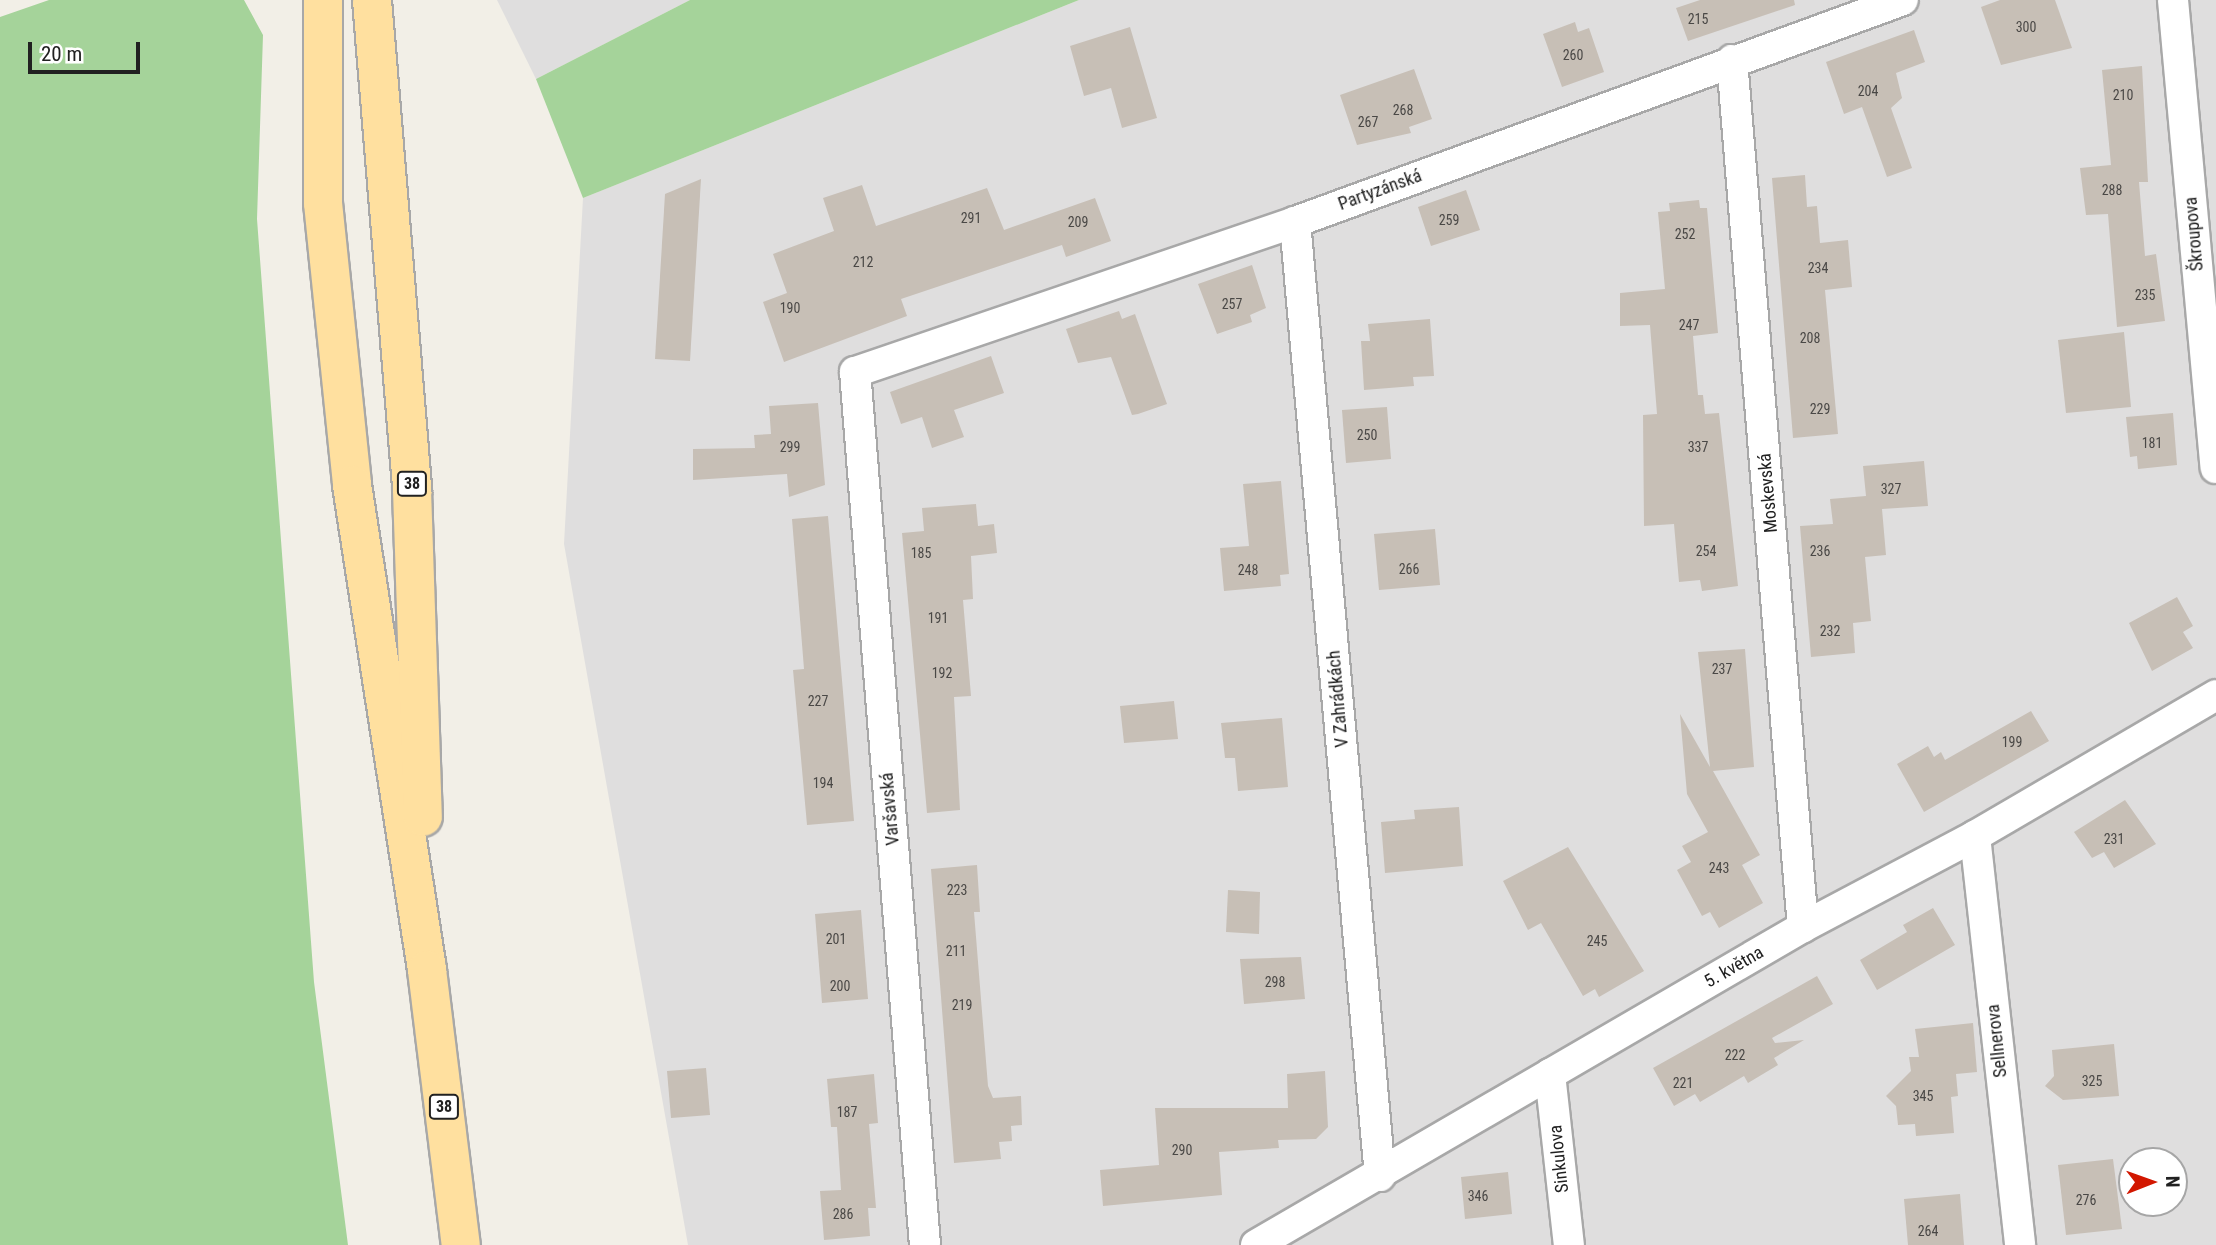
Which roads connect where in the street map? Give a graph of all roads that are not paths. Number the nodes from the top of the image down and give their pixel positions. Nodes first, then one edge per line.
1 (299, 0) edge
2 (323, 0) edge
3 (372, 0) edge
4 (1903, 0) edge
5 (2173, 0) edge
6 (1732, 60) junction
7 (324, 220) junction
8 (1295, 222) junction
9 (855, 372) joint
10 (2216, 467) edge
11 (2216, 695) edge
12 (1975, 836) junction
13 (1803, 927) junction
14 (427, 970) junction
15 (1550, 1074) junction
16 (1380, 1176) junction
17 (461, 1245) edge
18 (925, 1245) edge
19 (1256, 1245) edge
20 (1569, 1245) edge
21 (2020, 1245) edge

1 - 7 main road
2 - 7 main road, 38
3 - 14 main road, 38
4 - 6 street, Partyzánská
5 - 10 street, Škroupova
6 - 8 street, Partyzánská
6 - 13 street, Moskevská
7 - 14 main road, 38
8 - 9 street, Partyzánská
8 - 16 street, V Zahrádkách
9 - 18 street, Varšavská
11 - 12 street, 5. května
12 - 13 street, 5. května
12 - 21 street, Sellnerova
13 - 15 street, 5. května
14 - 17 main road, 38
15 - 16 street, 5. května
15 - 20 street, Sinkulova
16 - 19 street, 5. května

